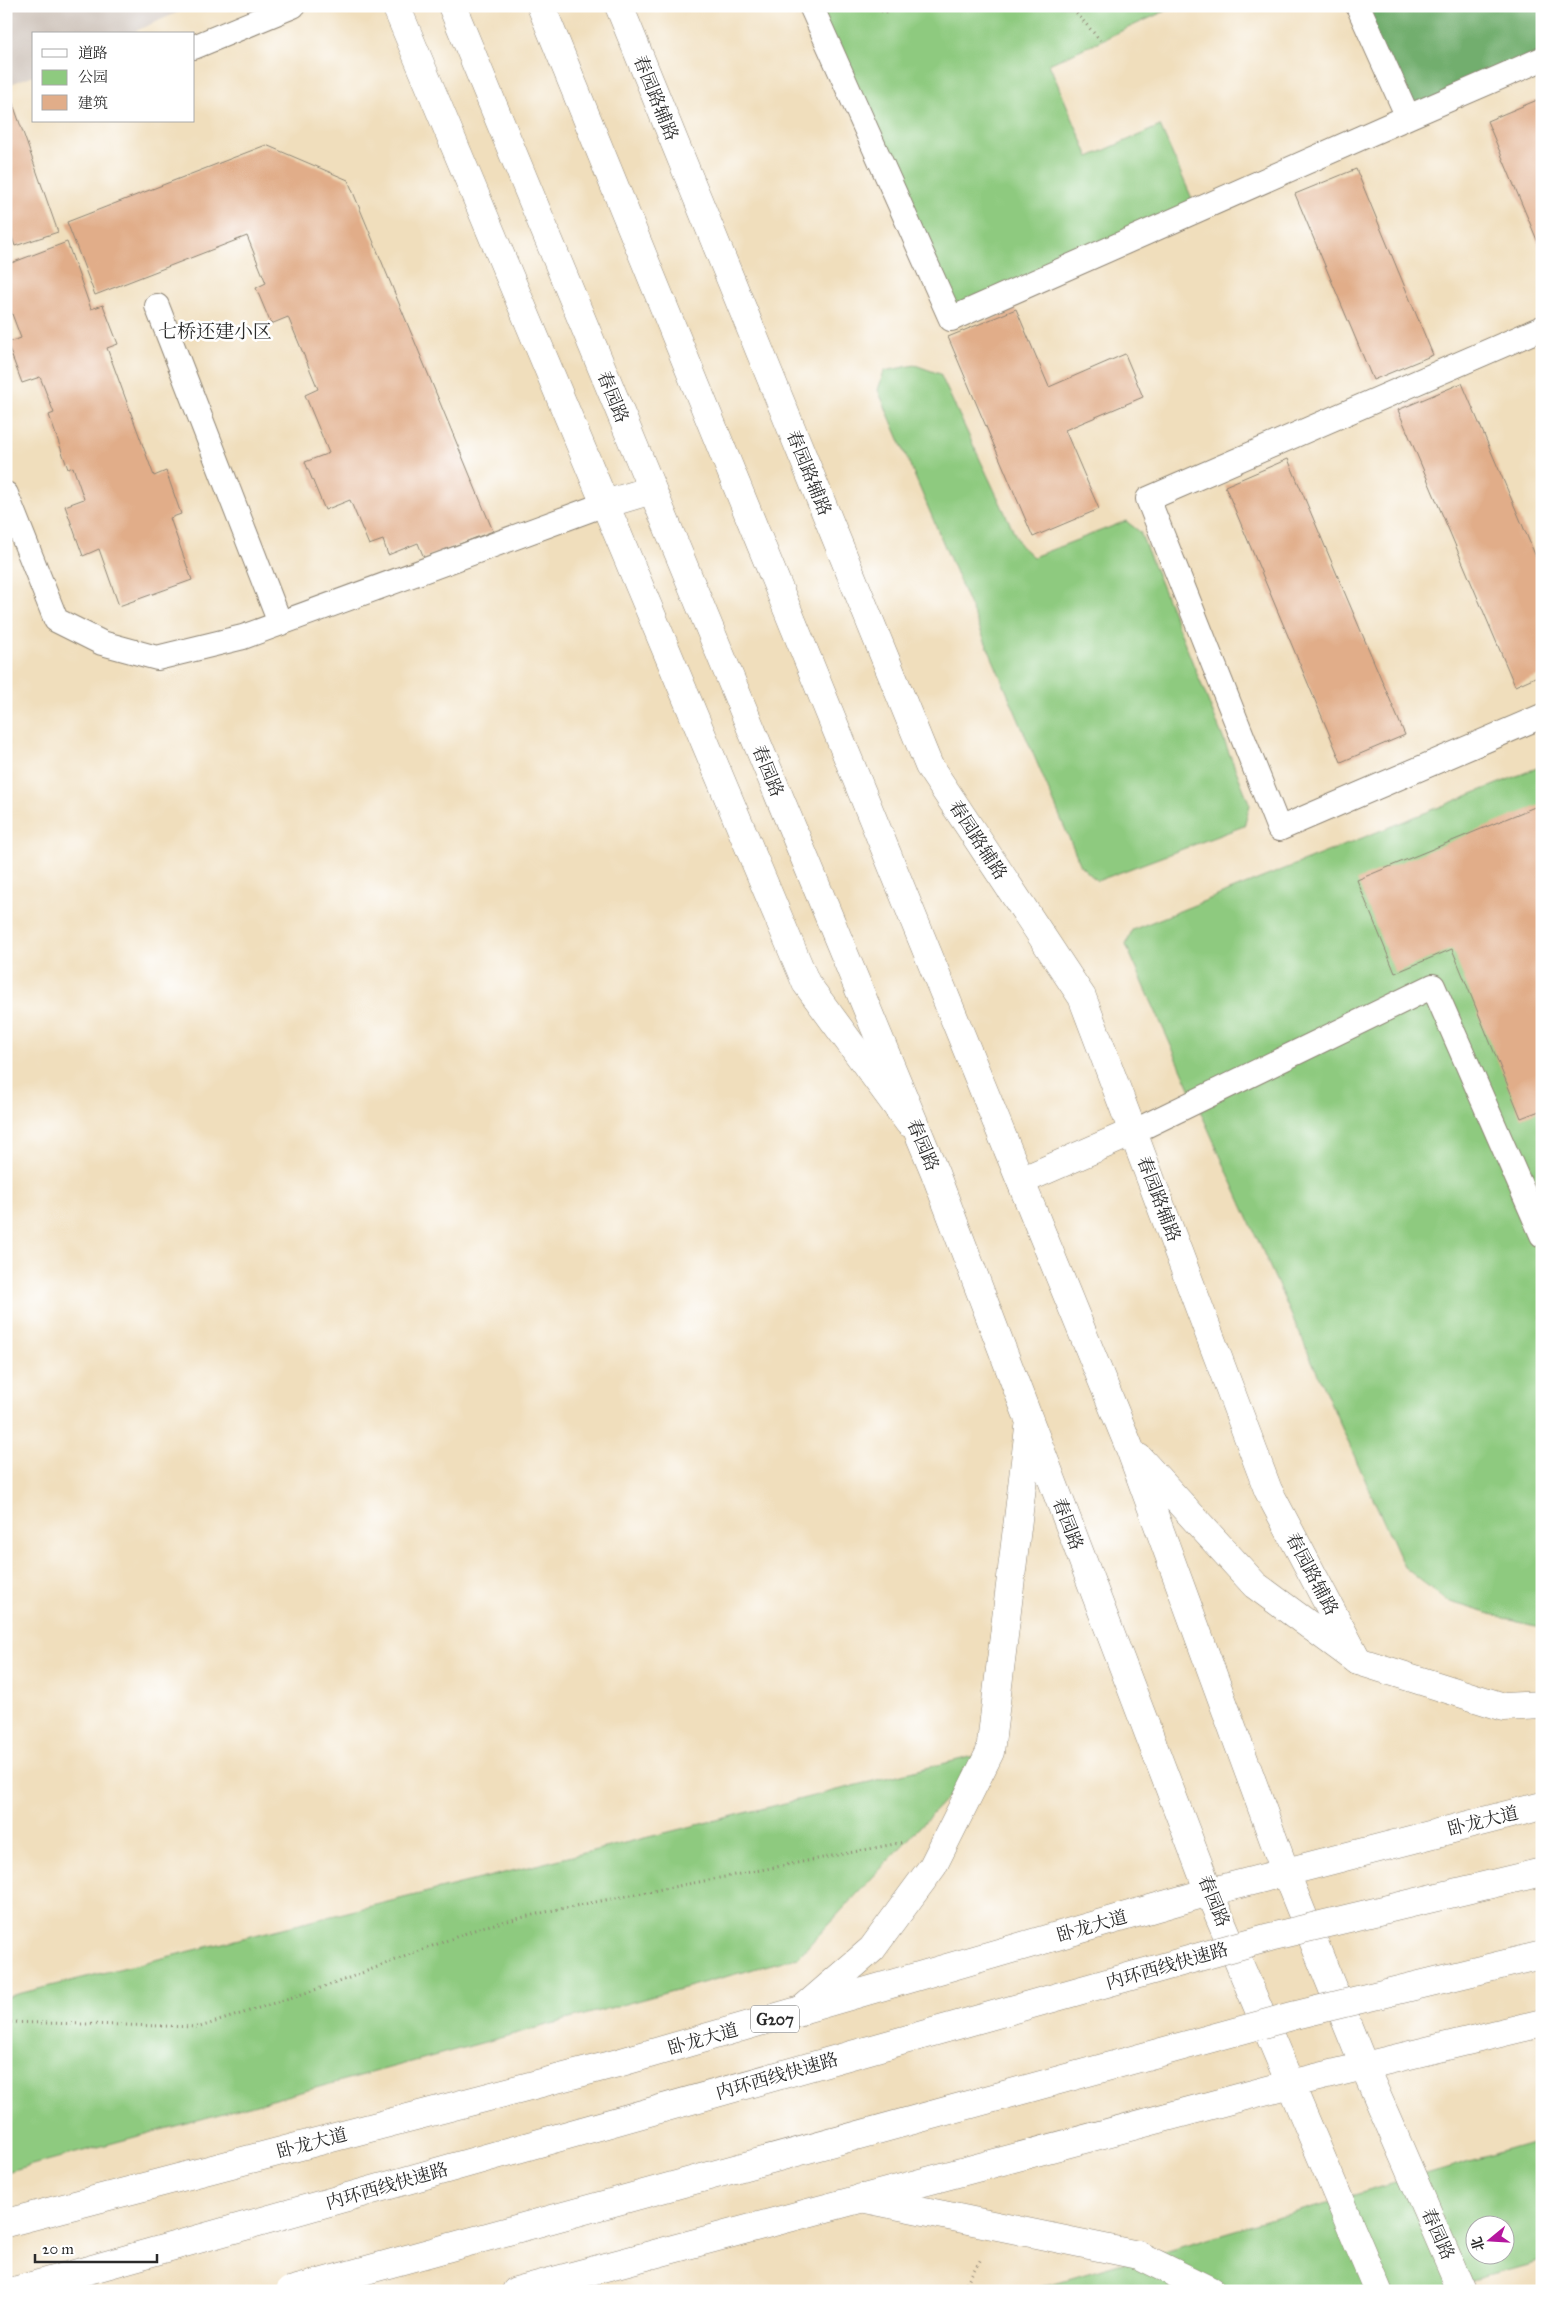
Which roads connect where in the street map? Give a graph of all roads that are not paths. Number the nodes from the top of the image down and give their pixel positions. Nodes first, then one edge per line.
1 (293, 6) edge
2 (396, 6) edge
3 (452, 6) edge
4 (541, 6) edge
5 (619, 6) edge
6 (811, 6) edge
7 (1358, 6) edge
8 (195, 47) edge
9 (1542, 59) edge
10 (1408, 117) junction
11 (157, 306) dead end
12 (1542, 328) edge
13 (652, 490) junction
14 (6, 494) edge
15 (605, 504) junction
16 (280, 623) junction
17 (1542, 716) edge
18 (1133, 1132) junction
19 (920, 1138) junction
20 (1021, 1181) junction
21 (1542, 1235) edge
22 (1030, 1424) junction
23 (1130, 1449) junction
24 (1358, 1661) junction
25 (1542, 1705) edge
26 (1542, 1806) edge
27 (1285, 1871) junction
28 (1542, 1872) edge
29 (1210, 1892) junction
30 (1542, 1955) edge
31 (798, 2013) junction
32 (1542, 2023) edge
33 (1364, 2066) junction
34 (1290, 2084) junction
35 (861, 2198) junction
36 (6, 2223) edge
37 (14, 2291) edge
38 (290, 2291) edge
39 (516, 2291) edge
40 (1211, 2291) edge
41 (1378, 2291) edge
42 (1462, 2291) edge

1 - 8 lane
2 - 15 main road
3 - 13 main road, 春园路
4 - 20 main road, 春园路
5 - 18 main road, 春园路辅路
6 - 10 lane
7 - 10 lane
9 - 10 lane
11 - 16 lane
12 - 17 lane
13 - 15 main road
13 - 19 main road, 春园路
14 - 16 lane
15 - 16 lane
15 - 19 main road
18 - 20 main road
18 - 21 lane
18 - 24 main road, 春园路辅路
19 - 22 main road, 春园路
20 - 23 main road, 春园路
22 - 29 main road, 春园路
22 - 31 main road
23 - 24 main road
23 - 27 main road, 春园路
24 - 25 main road
26 - 27 main road, 卧龙大道 / G207
27 - 29 main road, 卧龙大道 / G207
27 - 33 main road, 春园路
28 - 37 main road, 内环西线快速路, bridge
29 - 31 main road, 卧龙大道 / G207
29 - 34 main road, 春园路
30 - 38 main road, bridge
31 - 36 main road, 卧龙大道 / G207
32 - 33 main road
33 - 34 main road
33 - 42 main road, 春园路
34 - 35 main road
34 - 41 main road, 春园路
35 - 39 main road
35 - 40 main road

